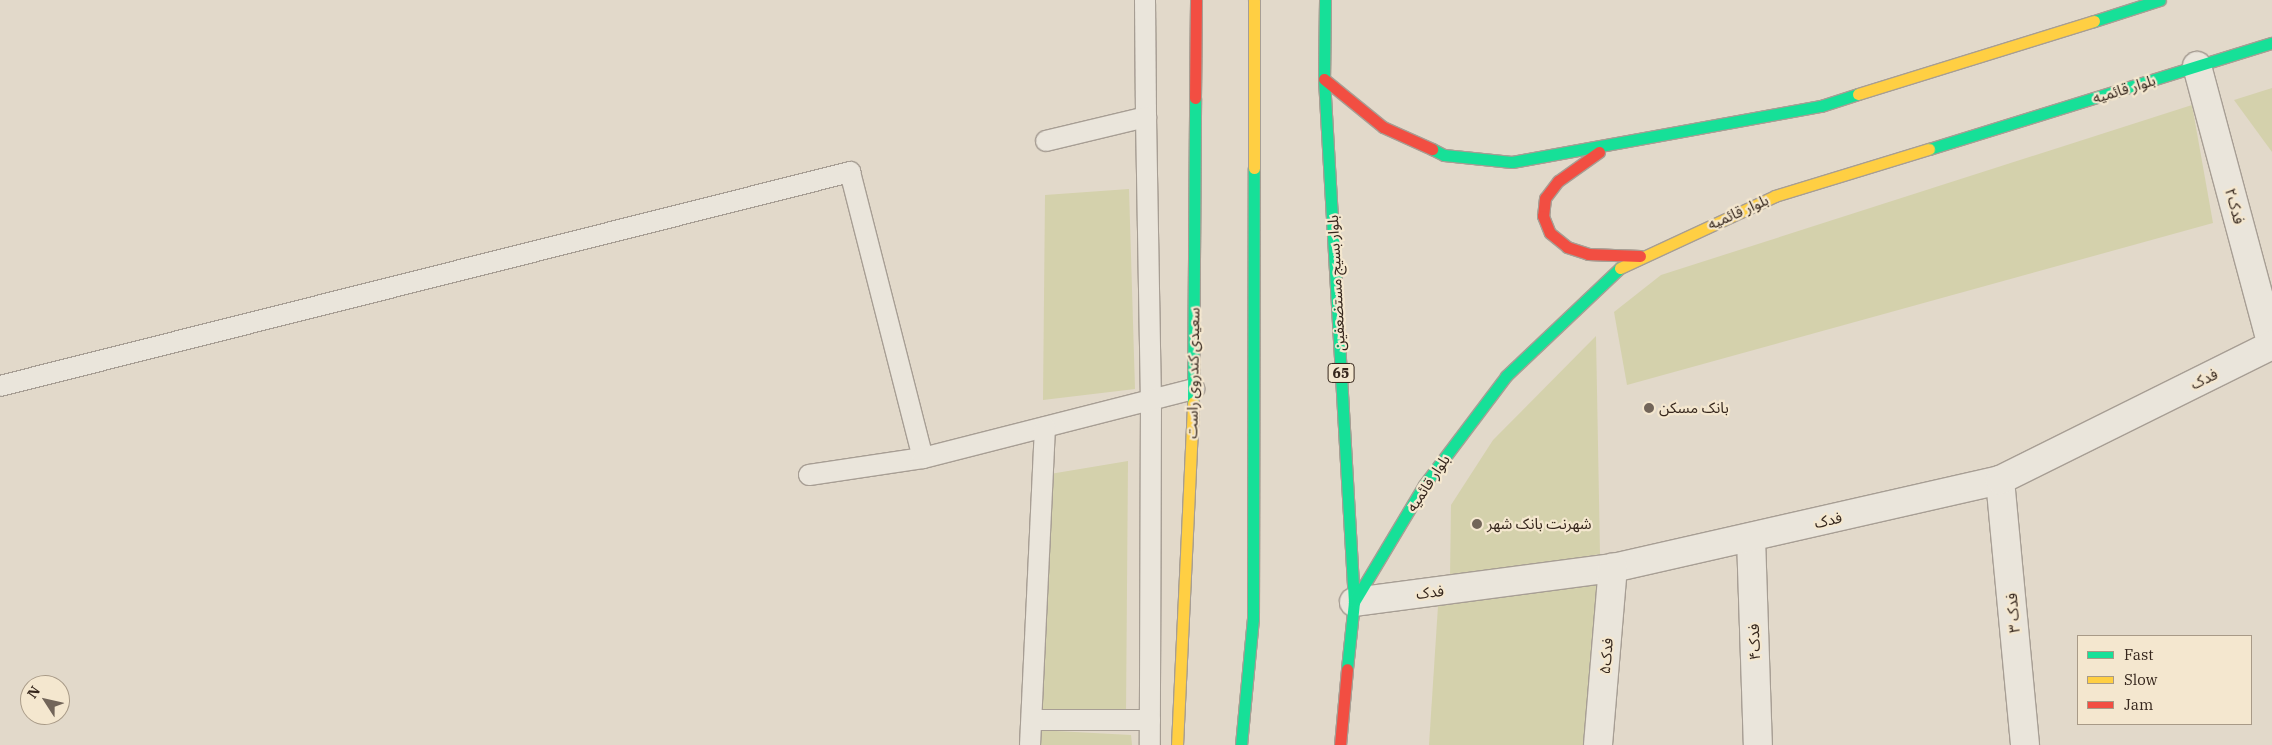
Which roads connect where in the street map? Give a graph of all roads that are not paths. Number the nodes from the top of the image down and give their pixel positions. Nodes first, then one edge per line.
1 (1145, 0) edge
2 (1196, 0) edge
3 (1254, 0) edge
4 (1325, 0) edge
5 (2160, 0) edge
6 (2272, 43) edge
7 (2197, 66) junction
8 (1324, 79) junction
9 (1146, 117) junction
10 (1046, 141) dead end
11 (1607, 148) junction
12 (1640, 256) junction
13 (2272, 345) edge
14 (0, 386) edge
15 (1194, 389) junction
16 (1151, 400) junction
17 (1045, 427) junction
18 (923, 458) junction
19 (808, 475) dead end
20 (2000, 480) junction
21 (1751, 538) junction
22 (1613, 568) junction
23 (1354, 602) junction
24 (1032, 720) junction
25 (1150, 720) junction
26 (1030, 745) edge
27 (1150, 745) edge
28 (1177, 745) edge
29 (1241, 745) edge
30 (1340, 745) edge
31 (1598, 745) edge
32 (1758, 745) edge
33 (2025, 745) edge

1 - 9 lane
2 - 15 main road, سعیدی کندروی راست
3 - 29 main road
4 - 8 main road, بلوار بسیج مستضعفین / 65
5 - 11 main road
6 - 7 main road, بلوار قائمیه
7 - 12 main road, بلوار قائمیه
7 - 13 street, فدک۲
8 - 11 main road
8 - 23 main road, بلوار بسیج مستضعفین / 65
9 - 10 lane
9 - 16 lane
11 - 12 main road
12 - 23 main road, بلوار قائمیه
13 - 20 street, فدک
14 - 18 lane
15 - 16 lane
15 - 28 main road, سعیدی کندروی راست
16 - 17 lane
16 - 25 lane
17 - 18 lane
17 - 24 lane
18 - 19 lane
20 - 21 street, فدک
20 - 33 street, فدک ۳
21 - 22 street, فدک
21 - 32 street, فدک۴
22 - 23 street, فدک
22 - 31 street, فدک۵
23 - 30 main road, بلوار بسیج مستضعفین / 65
24 - 25 lane
24 - 26 lane
25 - 27 lane

